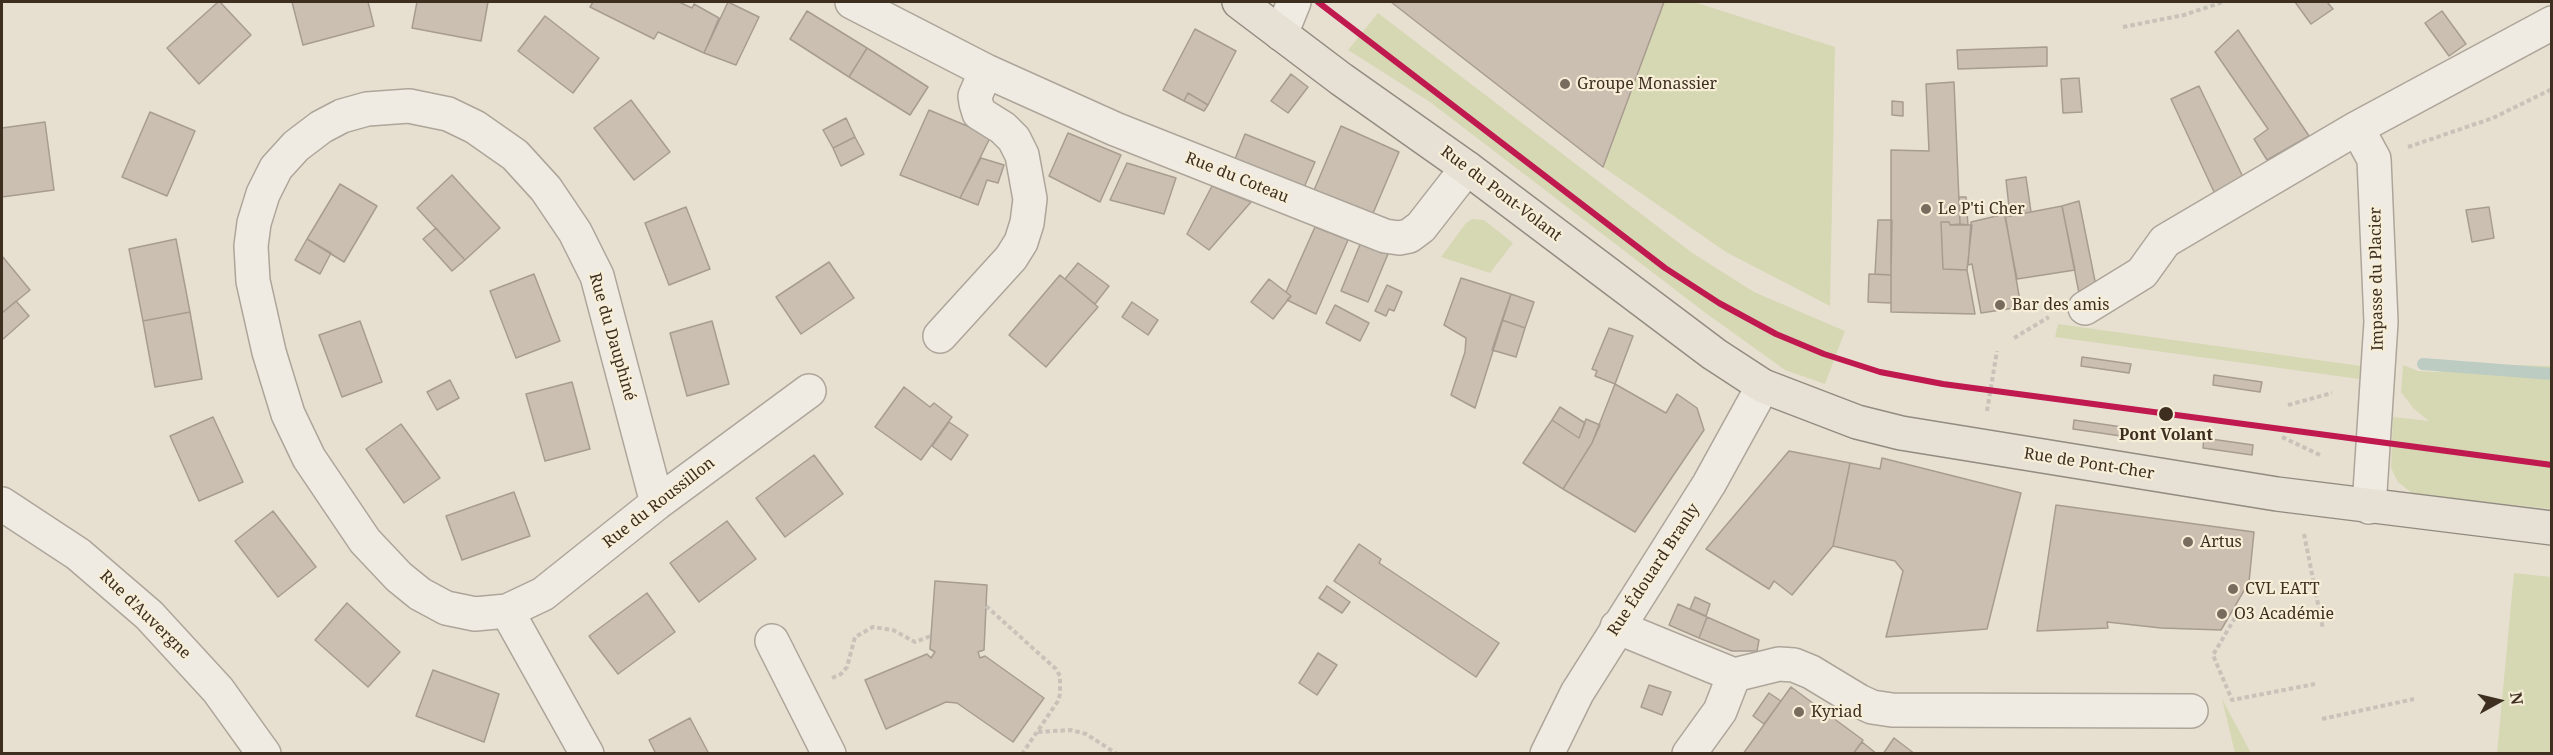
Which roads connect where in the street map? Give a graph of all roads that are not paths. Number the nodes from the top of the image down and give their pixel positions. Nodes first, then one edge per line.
1 (852, 2) edge
2 (1239, 2) edge
3 (1294, 2) edge
4 (2552, 23) edge
5 (1281, 34) junction
6 (986, 71) junction
7 (2357, 128) junction
8 (1467, 168) junction
9 (2085, 308) dead end
10 (940, 336) dead end
11 (1763, 386) junction
12 (809, 391) dead end
13 (657, 503) junction
14 (2, 504) edge
15 (2369, 507) junction
16 (2552, 528) edge
17 (507, 611) junction
18 (1617, 627) junction
19 (772, 641) dead end
20 (1734, 675) junction
21 (2191, 711) dead end
22 (264, 753) edge
23 (587, 753) edge
24 (829, 753) edge
25 (1546, 753) edge
26 (1689, 753) edge

1 - 6 street, Rue du Coteau
2 - 5 main road, Rue du Pont-Volant
3 - 5 street
4 - 7 street
5 - 8 main road, Rue du Pont-Volant
6 - 8 street, Rue du Coteau
6 - 10 street
7 - 9 street
7 - 15 street, Impasse du Placier
8 - 11 main road, Rue du Pont-Volant
11 - 15 main road, Rue de Pont-Cher
11 - 18 street, Rue Édouard Branly
12 - 13 street, Rue du Roussillon
13 - 17 street, Rue du Roussillon
13 - 17 street, Rue du Dauphiné
14 - 22 street, Rue d'Auvergne
15 - 16 main road, Rue de Pont-Cher
17 - 23 street
18 - 20 street
18 - 25 street, Rue Édouard Branly
19 - 24 street
20 - 21 street
20 - 26 street

